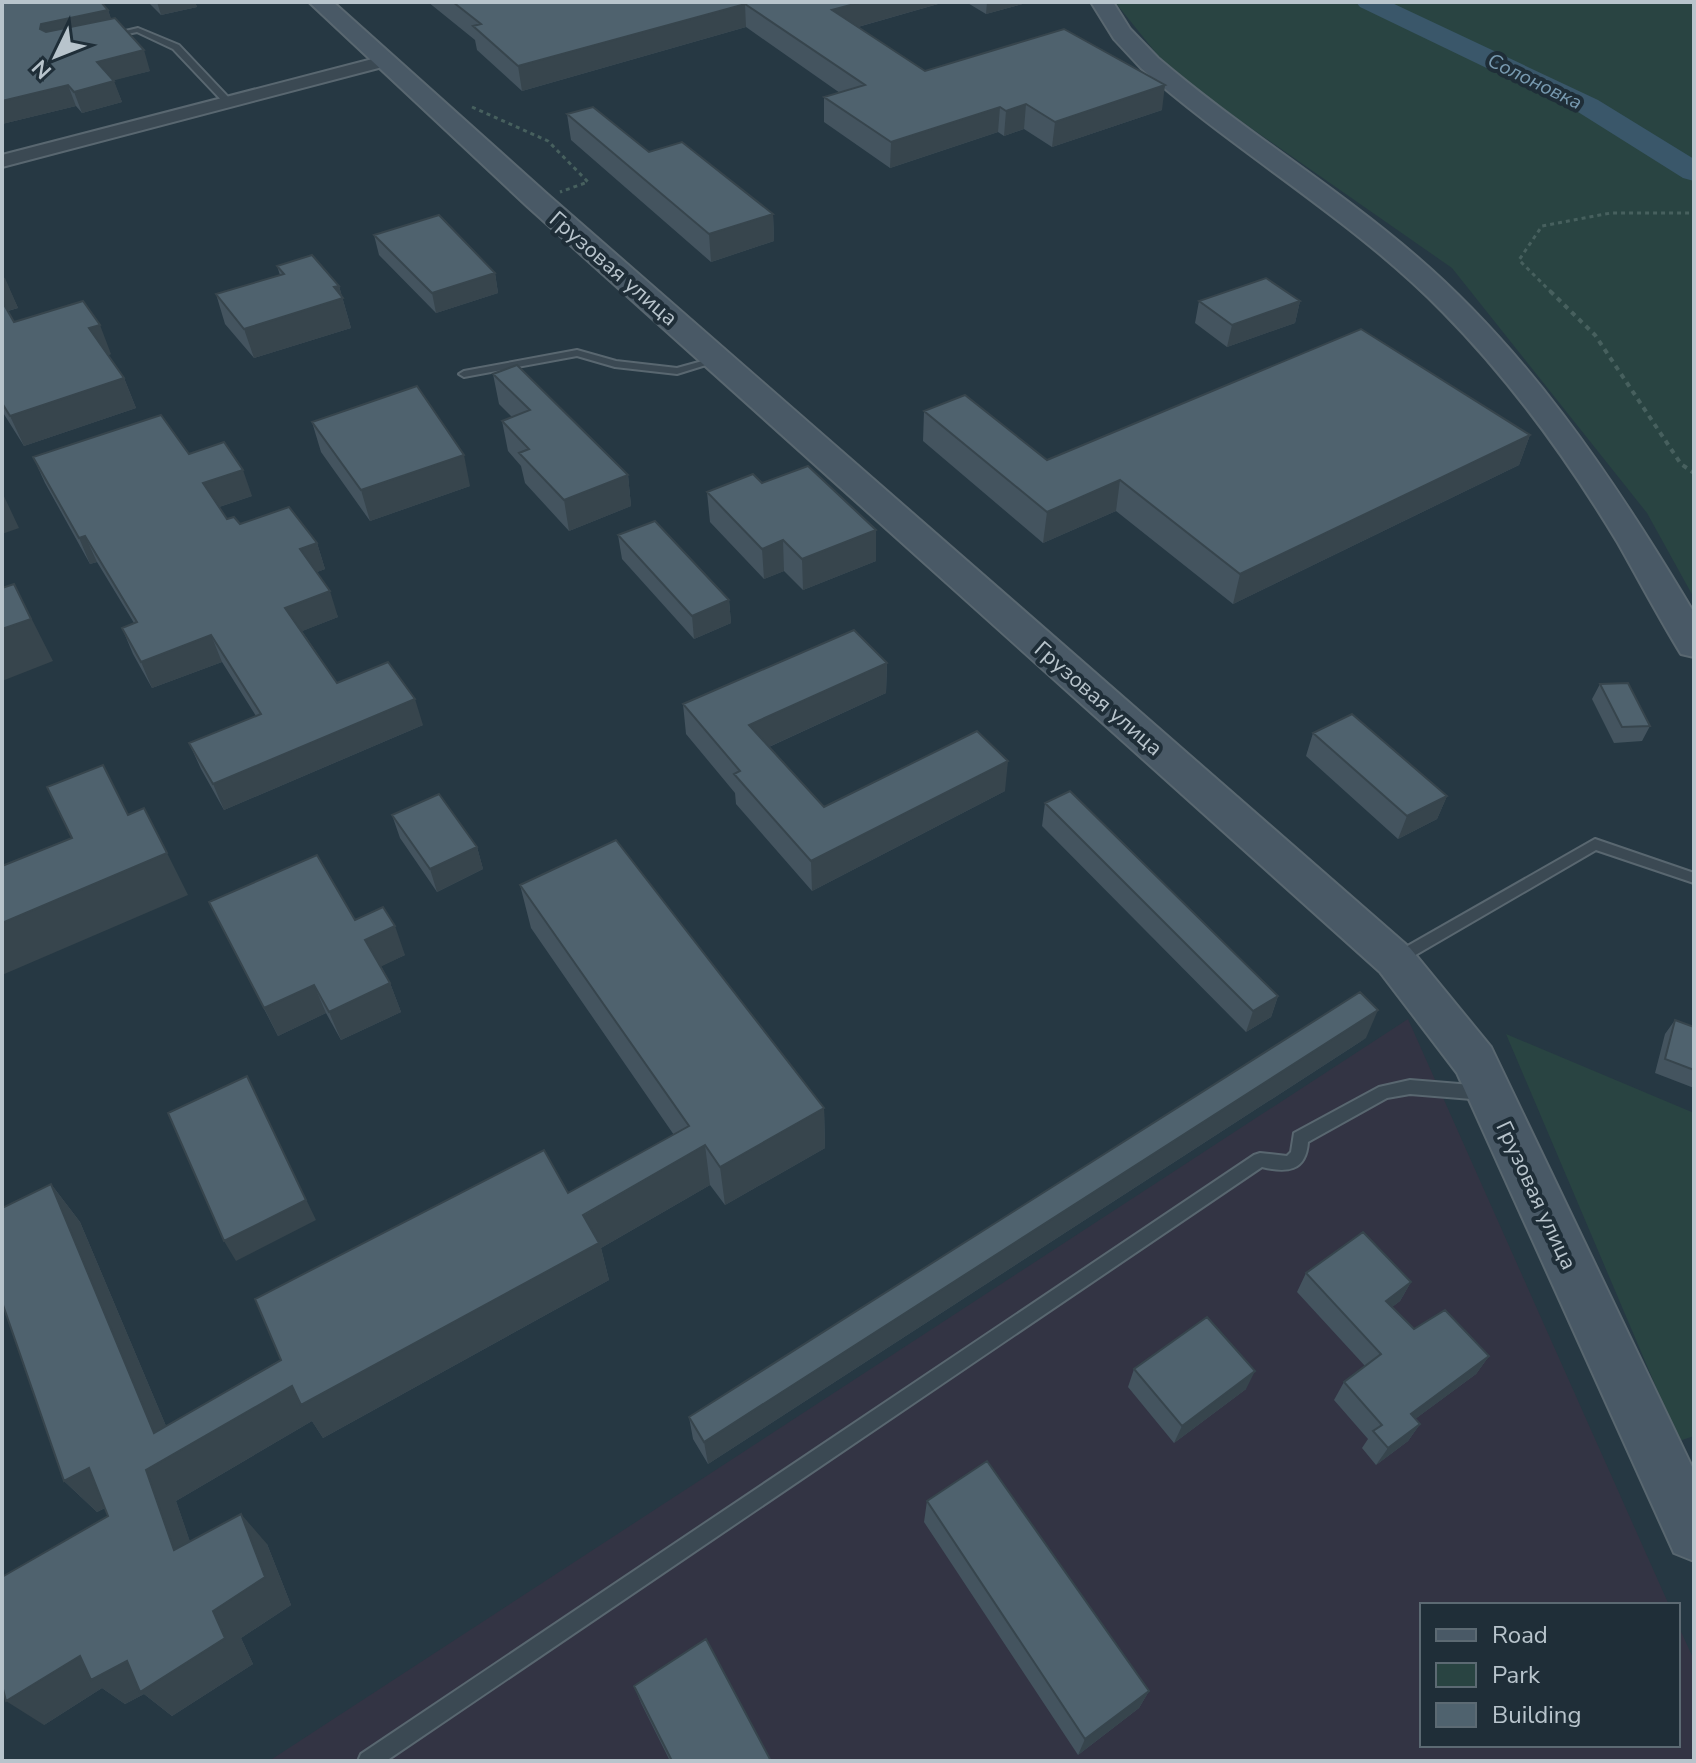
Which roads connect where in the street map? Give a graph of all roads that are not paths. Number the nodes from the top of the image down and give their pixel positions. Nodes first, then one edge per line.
1 (320, 2) edge
2 (1102, 2) edge
3 (96, 39) edge
4 (384, 61) junction
5 (228, 102) junction
6 (2, 161) edge
7 (717, 360) junction
8 (464, 374) dead end
9 (1694, 645) edge
10 (1694, 878) edge
11 (1395, 960) junction
12 (1491, 1094) junction
13 (1694, 1533) edge
14 (368, 1761) edge

1 - 4 street, Грузовая улица
2 - 9 street
3 - 5 lane
4 - 5 street
4 - 7 street, Грузовая улица
5 - 6 street
7 - 8 lane
7 - 11 street, Грузовая улица
10 - 11 lane
11 - 12 street, Грузовая улица
12 - 13 street, Грузовая улица
12 - 14 lane

